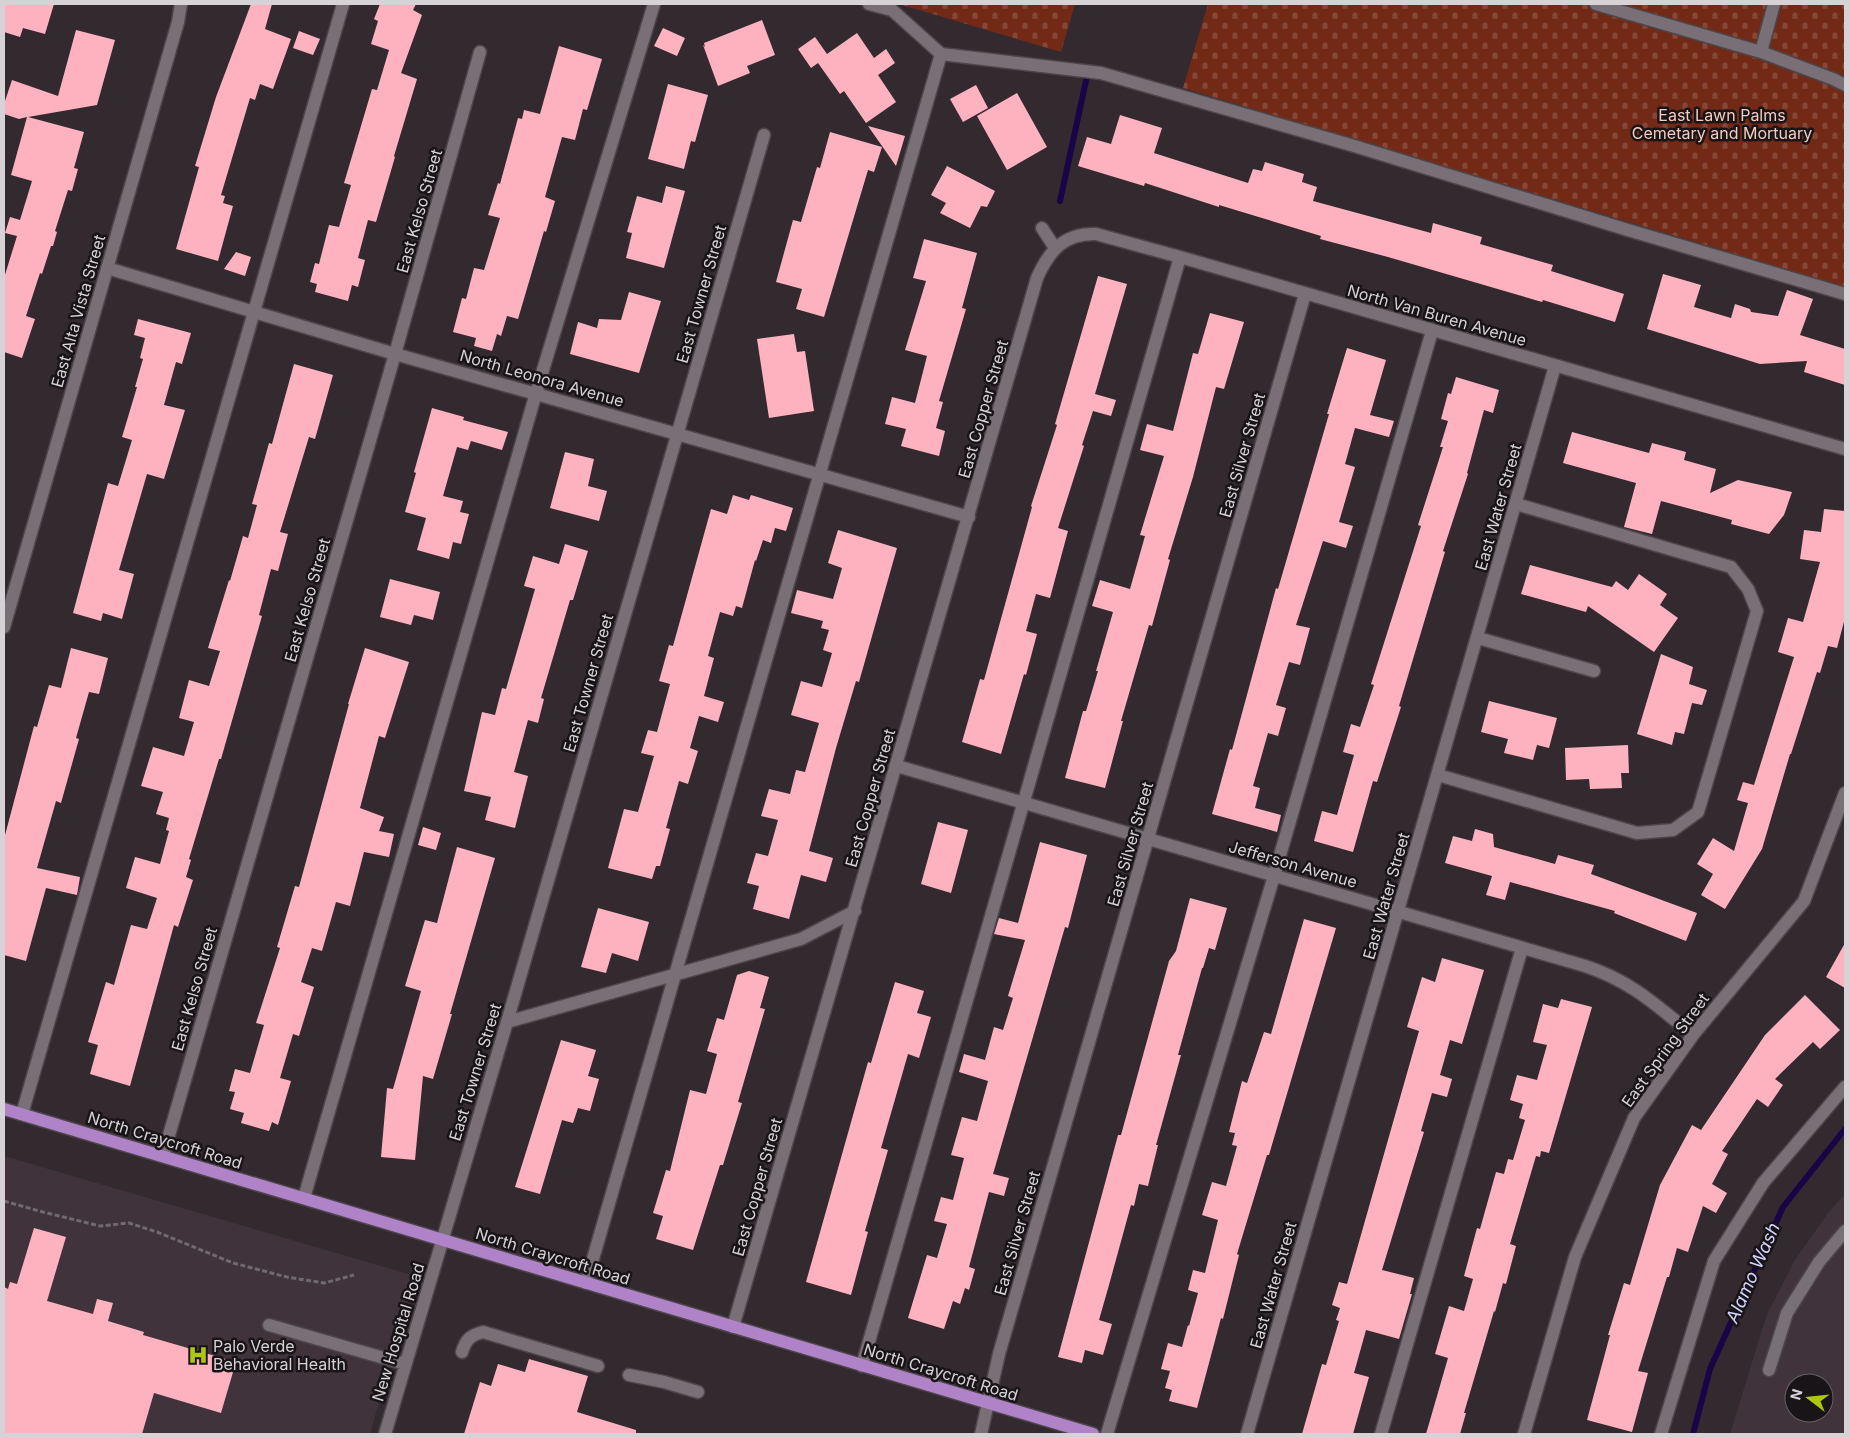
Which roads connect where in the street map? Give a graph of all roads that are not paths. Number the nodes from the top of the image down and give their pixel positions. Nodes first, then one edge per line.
1 (181, 4) edge
2 (343, 4) edge
3 (654, 4) edge
4 (869, 4) edge
5 (1596, 4) edge
6 (1774, 4) edge
7 (480, 52) dead end
8 (1761, 52) junction
9 (941, 54) junction
10 (1845, 85) edge
11 (764, 135) dead end
12 (1042, 228) dead end
13 (1055, 248) junction
14 (1180, 257) junction
15 (107, 268) junction
16 (1037, 278) joint
17 (1306, 294) junction
18 (1845, 294) edge
19 (255, 311) junction
20 (1432, 331) junction
21 (395, 354) junction
22 (1555, 366) junction
23 (536, 393) junction
24 (677, 433) junction
25 (1845, 449) edge
26 (819, 474) junction
27 (1516, 504) junction
28 (969, 517) junction
29 (4, 627) edge
30 (1478, 638) junction
31 (1594, 671) dead end
32 (896, 766) junction
33 (1438, 775) junction
34 (1845, 793) edge
35 (1022, 804) junction
36 (1148, 840) junction
37 (1274, 876) junction
38 (854, 911) junction
39 (1398, 912) junction
40 (1522, 948) junction
41 (675, 975) junction
42 (507, 1022) junction
43 (1692, 1035) junction
44 (1845, 1087) edge
45 (4, 1108) edge
46 (22, 1114) junction
47 (163, 1156) junction
48 (304, 1198) junction
49 (1845, 1231) edge
50 (443, 1240) junction
51 (586, 1283) junction
52 (269, 1325) dead end
53 (734, 1327) junction
54 (462, 1352) dead end
55 (405, 1364) junction
56 (598, 1366) dead end
57 (862, 1366) junction
58 (1769, 1370) dead end
59 (629, 1375) dead end
60 (698, 1392) dead end
61 (988, 1404) junction
62 (385, 1434) edge
63 (981, 1434) edge
64 (1093, 1434) edge
65 (1107, 1434) edge
66 (1247, 1434) edge
67 (1381, 1434) edge
68 (1524, 1434) edge
69 (1661, 1434) edge

1 - 15 street, East Alta Vista Street
2 - 19 street
3 - 23 street
4 - 9 street
5 - 8 street
6 - 8 street
7 - 21 street, East Kelso Street
8 - 10 street
9 - 18 street
9 - 26 street
11 - 24 street, East Towner Street
12 - 13 street
13 - 14 street, North Van Buren Avenue
13 - 16 street, North Van Buren Avenue
14 - 17 street, North Van Buren Avenue
14 - 35 street
15 - 19 street, North Leonora Avenue
15 - 29 street, East Alta Vista Street
16 - 28 street, East Copper Street
17 - 20 street, North Van Buren Avenue
17 - 36 street, East Silver Street
19 - 21 street, North Leonora Avenue
19 - 46 street
20 - 22 street, North Van Buren Avenue
20 - 37 street
21 - 23 street, North Leonora Avenue
21 - 47 street, East Kelso Street
22 - 25 street, North Van Buren Avenue
22 - 27 street, East Water Street
23 - 24 street, North Leonora Avenue
23 - 48 street
24 - 26 street, North Leonora Avenue
24 - 42 street, East Towner Street
26 - 28 street, North Leonora Avenue
26 - 41 street
27 - 30 street, East Water Street
27 - 33 street
28 - 32 street, East Copper Street
30 - 31 street
30 - 33 street, East Water Street
32 - 35 street, Jefferson Avenue
32 - 38 street, East Copper Street
33 - 39 street, East Water Street
34 - 43 street, East Spring Street
35 - 36 street, Jefferson Avenue
35 - 57 street
36 - 37 street, Jefferson Avenue
36 - 61 street, East Silver Street
37 - 39 street, Jefferson Avenue
37 - 65 street
38 - 41 street
38 - 53 street, East Copper Street
39 - 40 street, Jefferson Avenue
39 - 66 street, East Water Street
40 - 43 street, Jefferson Avenue
40 - 67 street
41 - 42 street
41 - 51 street
42 - 50 street, East Towner Street
43 - 68 street, East Spring Street
44 - 69 street
45 - 46 main road, North Craycroft Road
46 - 47 main road, North Craycroft Road
47 - 48 main road, North Craycroft Road
48 - 50 main road, North Craycroft Road
49 - 58 street
50 - 51 main road, North Craycroft Road
50 - 55 street, New Hospital Road
51 - 53 main road, North Craycroft Road
52 - 55 street
53 - 57 main road, North Craycroft Road
54 - 56 street
55 - 62 street, New Hospital Road
57 - 61 main road, North Craycroft Road
59 - 60 street
61 - 63 street, East Silver Street
61 - 64 main road, North Craycroft Road

